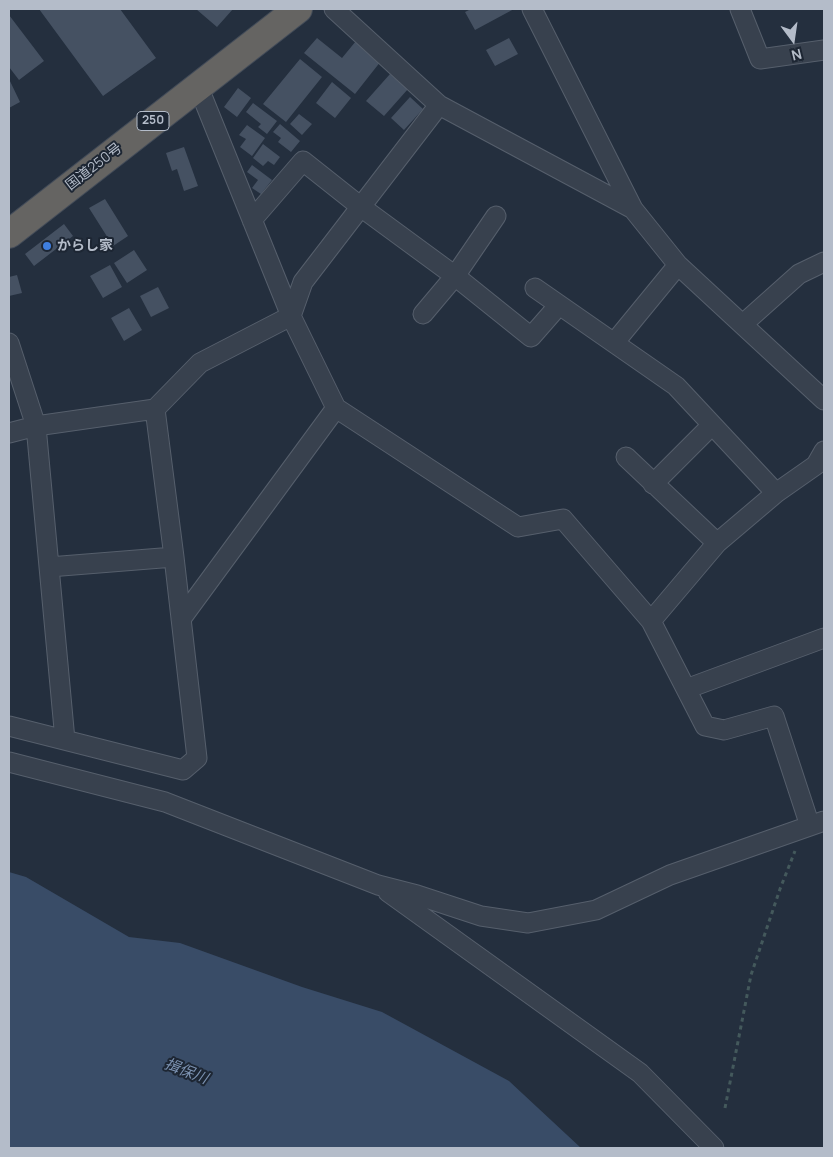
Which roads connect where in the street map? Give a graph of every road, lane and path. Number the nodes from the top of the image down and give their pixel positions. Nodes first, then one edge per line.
1 (298, 9) edge
2 (334, 9) edge
3 (532, 9) edge
4 (740, 9) edge
5 (824, 50) edge
6 (198, 86) junction
7 (439, 105) junction
8 (361, 207) junction
9 (633, 209) junction
10 (496, 216) dead end
11 (252, 220) junction
12 (9, 234) edge
13 (824, 262) edge
14 (678, 265) junction
15 (455, 276) junction
16 (535, 288) dead end
17 (559, 304) junction
18 (423, 314) dead end
19 (292, 316) junction
20 (742, 324) junction
21 (9, 343) edge
22 (614, 343) junction
23 (824, 400) edge
24 (336, 408) junction
25 (155, 409) junction
26 (712, 425) junction
27 (36, 426) junction
28 (9, 433) edge
29 (824, 452) edge
30 (626, 457) dead end
31 (653, 484) junction
32 (776, 493) junction
33 (717, 543) junction
34 (174, 557) junction
35 (49, 567) junction
36 (181, 619) junction
37 (651, 621) junction
38 (824, 638) edge
39 (686, 689) junction
40 (9, 726) edge
41 (65, 740) junction
42 (9, 762) edge
43 (817, 823) edge
44 (378, 886) junction
45 (725, 1108) dead end
46 (714, 1148) edge

1 - 6 highway, 国道250号 / 250
2 - 7 street
3 - 9 street
4 - 5 street
6 - 11 street
6 - 12 highway, 国道250号 / 250
7 - 8 street
7 - 9 street
8 - 11 street
8 - 15 street
8 - 19 street
9 - 14 street
10 - 15 street
11 - 19 street
13 - 20 street
14 - 20 street
14 - 22 street
15 - 17 street
15 - 18 street
16 - 17 street
17 - 22 street
19 - 24 street
19 - 25 street
20 - 23 street
21 - 27 street
22 - 26 street
24 - 36 street
24 - 37 street
25 - 27 street
25 - 34 street
26 - 31 street
26 - 32 street
27 - 28 street
27 - 35 street
29 - 32 street
30 - 31 street
31 - 33 street
32 - 33 street
33 - 37 street
34 - 35 street
34 - 36 street
35 - 41 street
36 - 41 street
37 - 39 street
38 - 39 street
39 - 43 street
40 - 41 street
42 - 44 street
43 - 44 street
43 - 45 path
44 - 46 street

